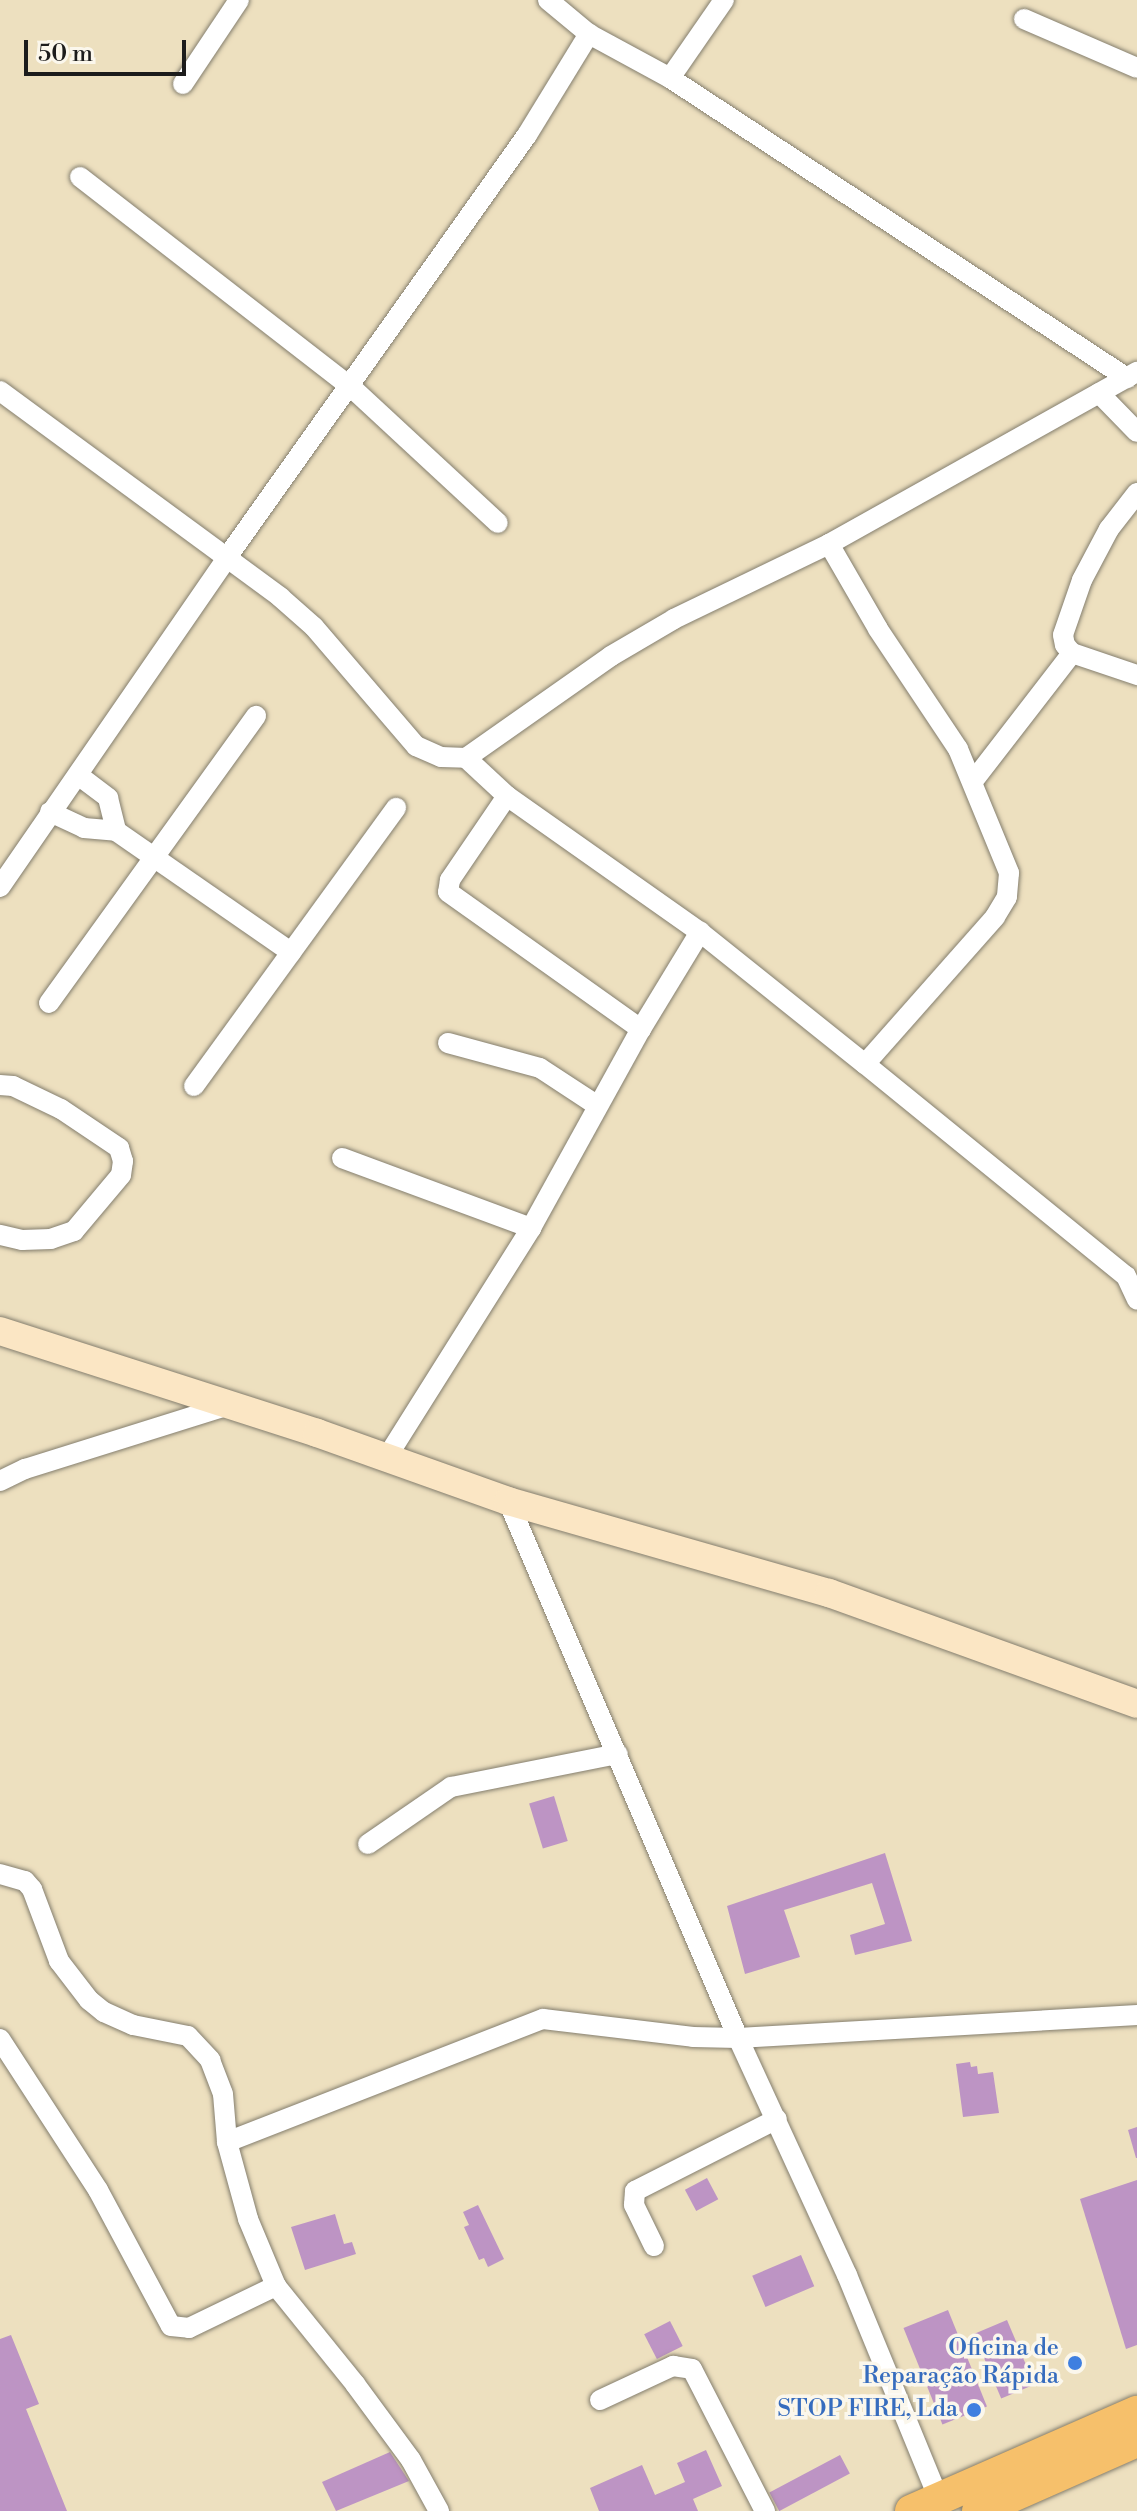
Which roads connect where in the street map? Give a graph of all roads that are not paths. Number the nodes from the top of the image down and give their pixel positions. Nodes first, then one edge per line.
1 (239, 0) edge
2 (548, 0) edge
3 (724, 0) edge
4 (1024, 19) dead end
5 (589, 34) junction
6 (1137, 68) edge
7 (670, 78) junction
8 (183, 84) dead end
9 (80, 177) dead end
10 (1132, 375) edge
11 (351, 387) junction
12 (0, 391) edge
13 (1099, 393) junction
14 (1137, 432) edge
15 (1137, 493) edge
16 (498, 523) dead end
17 (829, 544) junction
18 (228, 556) junction
19 (1072, 653) junction
20 (1137, 675) edge
21 (256, 716) dead end
22 (466, 758) junction
23 (78, 775) junction
24 (974, 780) junction
25 (507, 796) junction
26 (396, 808) dead end
27 (50, 812) junction
28 (116, 831) junction
29 (155, 857) junction
30 (0, 887) edge
31 (700, 932) junction
32 (291, 952) junction
33 (49, 1003) dead end
34 (641, 1029) junction
35 (448, 1043) dead end
36 (865, 1064) junction
37 (0, 1085) edge
38 (194, 1086) dead end
39 (598, 1106) junction
40 (342, 1158) dead end
41 (531, 1228) junction
42 (0, 1235) edge
43 (1137, 1300) edge
44 (0, 1331) edge
45 (229, 1405) junction
46 (387, 1457) junction
47 (0, 1481) edge
48 (508, 1501) junction
49 (1137, 1704) edge
50 (618, 1754) junction
51 (368, 1844) dead end
52 (0, 1874) edge
53 (1137, 2015) edge
54 (738, 2038) junction
55 (0, 2039) edge
56 (777, 2119) junction
57 (227, 2142) junction
58 (654, 2246) dead end
59 (276, 2286) junction
60 (600, 2400) dead end
61 (1137, 2412) edge
62 (1137, 2441) edge
63 (925, 2505) edge
64 (439, 2511) edge
65 (765, 2511) edge
66 (978, 2511) edge

1 - 8 street
2 - 5 street
3 - 7 street
4 - 6 street
5 - 7 street
5 - 11 street
7 - 10 street
9 - 11 street
10 - 13 street
11 - 16 street
11 - 18 street
12 - 18 street
13 - 14 street
13 - 17 street
15 - 19 street
17 - 22 street
17 - 24 street
18 - 22 street
18 - 23 street
19 - 20 street
19 - 24 street
21 - 29 street
22 - 25 street
23 - 27 street
23 - 28 street
24 - 36 street
25 - 31 street
25 - 34 street
26 - 32 street
27 - 28 street
27 - 30 street
28 - 29 street
29 - 32 street
29 - 33 street
31 - 34 street
31 - 36 street
32 - 38 street
34 - 39 street
35 - 39 street
36 - 43 street
37 - 42 street
39 - 41 street
40 - 41 street
41 - 46 street
44 - 45 main road
45 - 46 main road
45 - 47 street
46 - 48 main road
48 - 49 main road
48 - 50 street
50 - 51 street
50 - 54 street
52 - 57 street
53 - 54 street
54 - 56 street
54 - 57 street
55 - 59 street
56 - 58 street
56 - 63 street
57 - 59 street
59 - 64 street
60 - 65 street
61 - 63 main road
62 - 66 main road

